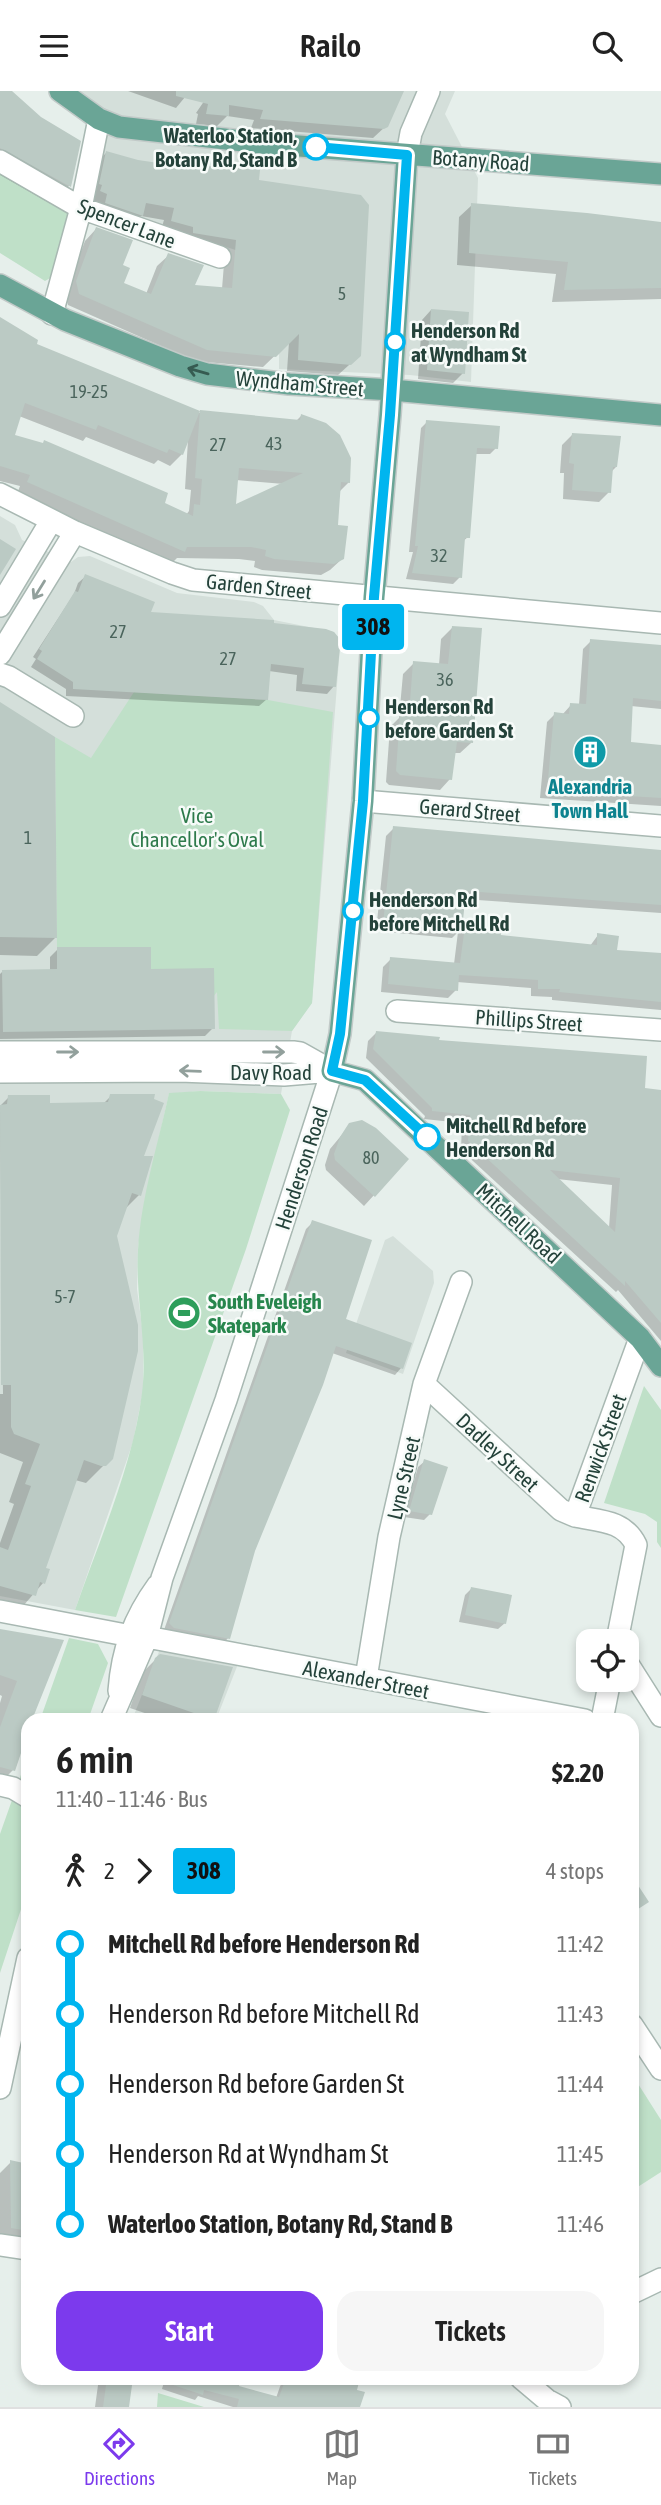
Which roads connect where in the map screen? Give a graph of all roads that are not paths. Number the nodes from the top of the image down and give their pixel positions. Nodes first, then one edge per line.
1 (60, 91) edge
2 (429, 91) edge
3 (99, 119) junction
4 (407, 155) junction
5 (0, 161) edge
6 (661, 174) edge
7 (81, 208) junction
8 (220, 257) dead end
9 (0, 285) edge
10 (52, 314) junction
11 (392, 390) junction
12 (661, 415) edge
13 (0, 494) edge
14 (51, 521) junction
15 (75, 532) junction
16 (374, 597) junction
17 (0, 605) edge
18 (661, 623) edge
19 (0, 654) edge
20 (0, 674) edge
21 (73, 716) dead end
22 (363, 801) junction
23 (661, 826) edge
24 (397, 1011) dead end
25 (661, 1030) edge
26 (0, 1052) edge
27 (134, 1061) junction
28 (332, 1071) junction
29 (0, 1072) edge
30 (461, 1282) dead end
31 (640, 1338) junction
32 (661, 1366) edge
33 (424, 1384) junction
34 (575, 1516) junction
35 (0, 1611) edge
36 (619, 1629) edge
37 (139, 1636) junction
38 (366, 1678) junction
39 (639, 1681) edge
40 (608, 1692) edge
41 (113, 1713) edge
42 (548, 1713) edge
43 (603, 1713) edge
44 (661, 1716) edge
45 (0, 1785) edge
46 (21, 1793) edge
47 (21, 2015) edge
48 (639, 2036) edge
49 (661, 2070) edge
50 (0, 2088) edge
51 (0, 2245) edge
52 (21, 2248) edge
53 (661, 2279) edge
54 (639, 2290) edge
55 (529, 2385) edge
56 (561, 2407) edge

1 - 3 main road, Botany Road
2 - 4 street
3 - 4 main road, Botany Road
3 - 7 street
4 - 6 main road, Botany Road
4 - 11 main road, Henderson Road
5 - 7 street, Spencer Lane
7 - 8 street, Spencer Lane
7 - 10 street
9 - 10 main road, Wyndham Street
11 -> 10 main road, Wyndham Street
11 - 12 main road, Wyndham Street
11 - 16 main road, Henderson Road
13 - 14 street, Garden Street
14 - 15 street, Garden Street
14 - 17 street
15 - 16 street, Garden Street
15 -> 19 street
16 - 18 street, Garden Street
16 - 22 main road, Henderson Road
20 - 21 street
22 - 23 street, Gerard Street
22 - 28 main road, Henderson Road
24 - 25 street, Phillips Street
26 -> 27 street, Davy Road
27 - 28 street, Davy Road
27 - 29 street, Davy Road
28 - 31 main road, Mitchell Road
28 - 37 street, Henderson Road
30 - 33 street, Lyne Street
31 - 32 main road, Mitchell Road
31 - 34 street, Renwick Street
33 - 34 street, Dadley Street
33 - 38 street, Lyne Street
34 - 36 street, Renwick Street
35 - 37 street, Alexander Street
37 - 38 street, Alexander Street
37 - 41 street, Henderson Road
38 - 42 street, Alexander Street
39 - 44 street
40 - 43 street
45 - 46 street
47 - 50 street
48 - 49 street
51 - 52 street
53 - 54 street
55 - 56 street

